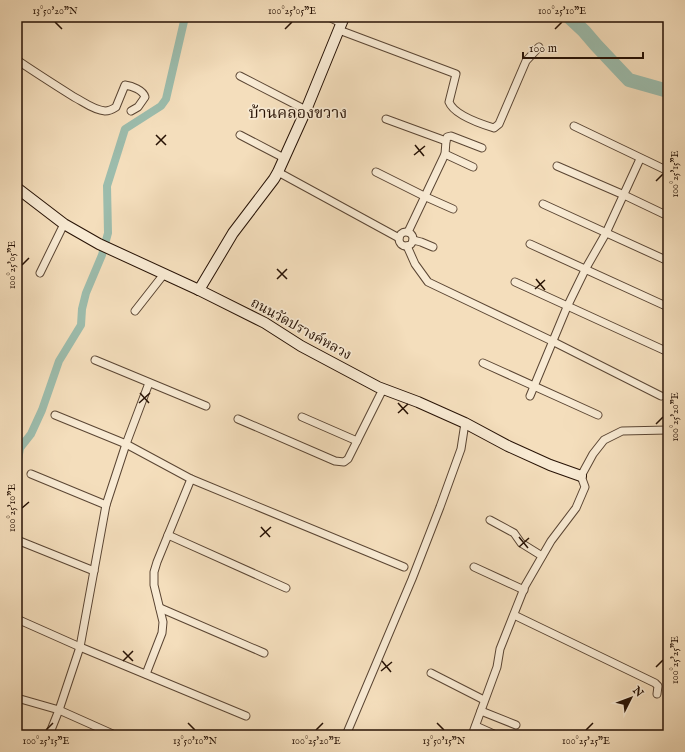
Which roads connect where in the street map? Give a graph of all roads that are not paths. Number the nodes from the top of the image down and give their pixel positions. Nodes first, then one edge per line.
1 (328, 17) edge
2 (341, 23) edge
3 (539, 47) dead end
4 (17, 60) edge
5 (240, 76) dead end
6 (306, 110) junction
7 (131, 111) dead end
8 (386, 119) dead end
9 (574, 126) dead end
10 (240, 135) dead end
11 (446, 141) junction
12 (482, 148) dead end
13 (445, 154) junction
14 (284, 158) junction
15 (640, 159) junction
16 (557, 166) dead end
17 (473, 167) dead end
18 (668, 171) edge
19 (278, 172) junction
20 (376, 172) dead end
21 (17, 188) edge
22 (624, 195) junction
23 (426, 197) junction
24 (543, 204) dead end
25 (453, 209) dead end
26 (668, 216) edge
27 (64, 224) junction
28 (408, 232) junction
29 (606, 233) junction
30 (399, 238) junction
31 (413, 240) junction
32 (530, 244) dead end
33 (406, 246) junction
34 (433, 247) dead end
35 (668, 261) edge
36 (586, 268) junction
37 (40, 273) dead end
38 (164, 274) junction
39 (515, 282) dead end
40 (200, 290) junction
41 (567, 307) junction
42 (668, 308) edge
43 (135, 311) dead end
44 (552, 341) junction
45 (668, 352) edge
46 (95, 360) dead end
47 (483, 363) dead end
48 (149, 383) junction
49 (534, 387) junction
50 (383, 389) junction
51 (530, 396) dead end
52 (661, 396) dead end
53 (206, 406) dead end
54 (54, 415) dead end
55 (598, 415) dead end
56 (302, 417) dead end
57 (238, 419) dead end
58 (465, 423) junction
59 (668, 430) edge
60 (357, 441) junction
61 (126, 444) junction
62 (31, 474) dead end
63 (580, 476) junction
64 (191, 479) junction
65 (106, 505) junction
66 (490, 520) dead end
67 (168, 535) junction
68 (17, 540) edge
69 (542, 556) junction
70 (404, 567) dead end
71 (474, 567) dead end
72 (94, 570) junction
73 (286, 588) dead end
74 (524, 590) junction
75 (160, 608) junction
76 (514, 615) junction
77 (17, 619) edge
78 (80, 647) junction
79 (264, 653) dead end
80 (430, 673) dead end
81 (146, 674) junction
82 (657, 694) dead end
83 (17, 698) edge
84 (484, 700) junction
85 (59, 710) junction
86 (481, 711) junction
87 (246, 716) dead end
88 (516, 725) dead end
89 (476, 726) junction
90 (49, 735) edge
91 (115, 735) edge
92 (346, 735) edge
93 (472, 735) edge
94 (496, 735) edge

1 - 2 street
2 - 3 street
2 - 6 street
4 - 7 street
5 - 6 street
6 - 14 street
8 - 11 street
9 - 15 street
10 - 14 street
11 - 12 street
11 - 13 street
13 - 17 street
13 - 23 street
14 - 19 street
15 - 18 street
15 - 22 street
16 - 22 street
19 - 30 street
19 - 40 street
20 - 23 street
21 - 27 street, ถนนวัดปรางค์หลวง
22 - 26 street
22 - 29 street
23 - 25 street
23 - 28 street
24 - 29 street
27 - 37 street
27 - 38 street, ถนนวัดปรางค์หลวง
28 - 30 street
28 - 31 street
29 - 35 street
29 - 36 street
30 - 33 street
31 - 33 street
31 - 34 street
32 - 36 street
33 - 44 street
36 - 41 street
36 - 42 street
38 - 40 street, ถนนวัดปรางค์หลวง
38 - 43 street
39 - 41 street
40 - 50 street, ถนนวัดปรางค์หลวง
41 - 44 street
41 - 45 street
44 - 49 street
44 - 52 street
46 - 48 street
47 - 49 street
48 - 53 street
48 - 61 street
49 - 51 street
49 - 55 street
50 - 58 street, ถนนวัดปรางค์หลวง
50 - 60 street
54 - 61 street
56 - 60 street
57 - 60 street
58 - 63 street, ถนนวัดปรางค์หลวง
58 - 92 street
59 - 63 street
61 - 64 street
61 - 65 street
62 - 65 street
63 - 69 street
64 - 67 street
64 - 70 street
65 - 72 street
66 - 69 street
67 - 73 street
67 - 75 street
68 - 72 street
69 - 74 street
71 - 74 street
72 - 78 street
74 - 76 street
75 - 79 street
75 - 81 street
76 - 82 street
76 - 84 street
77 - 78 street
78 - 81 street
78 - 85 street
80 - 84 street
81 - 87 street
83 - 85 street
84 - 86 street
85 - 90 street
85 - 91 street
86 - 88 street
86 - 89 street
89 - 93 street
89 - 94 street

